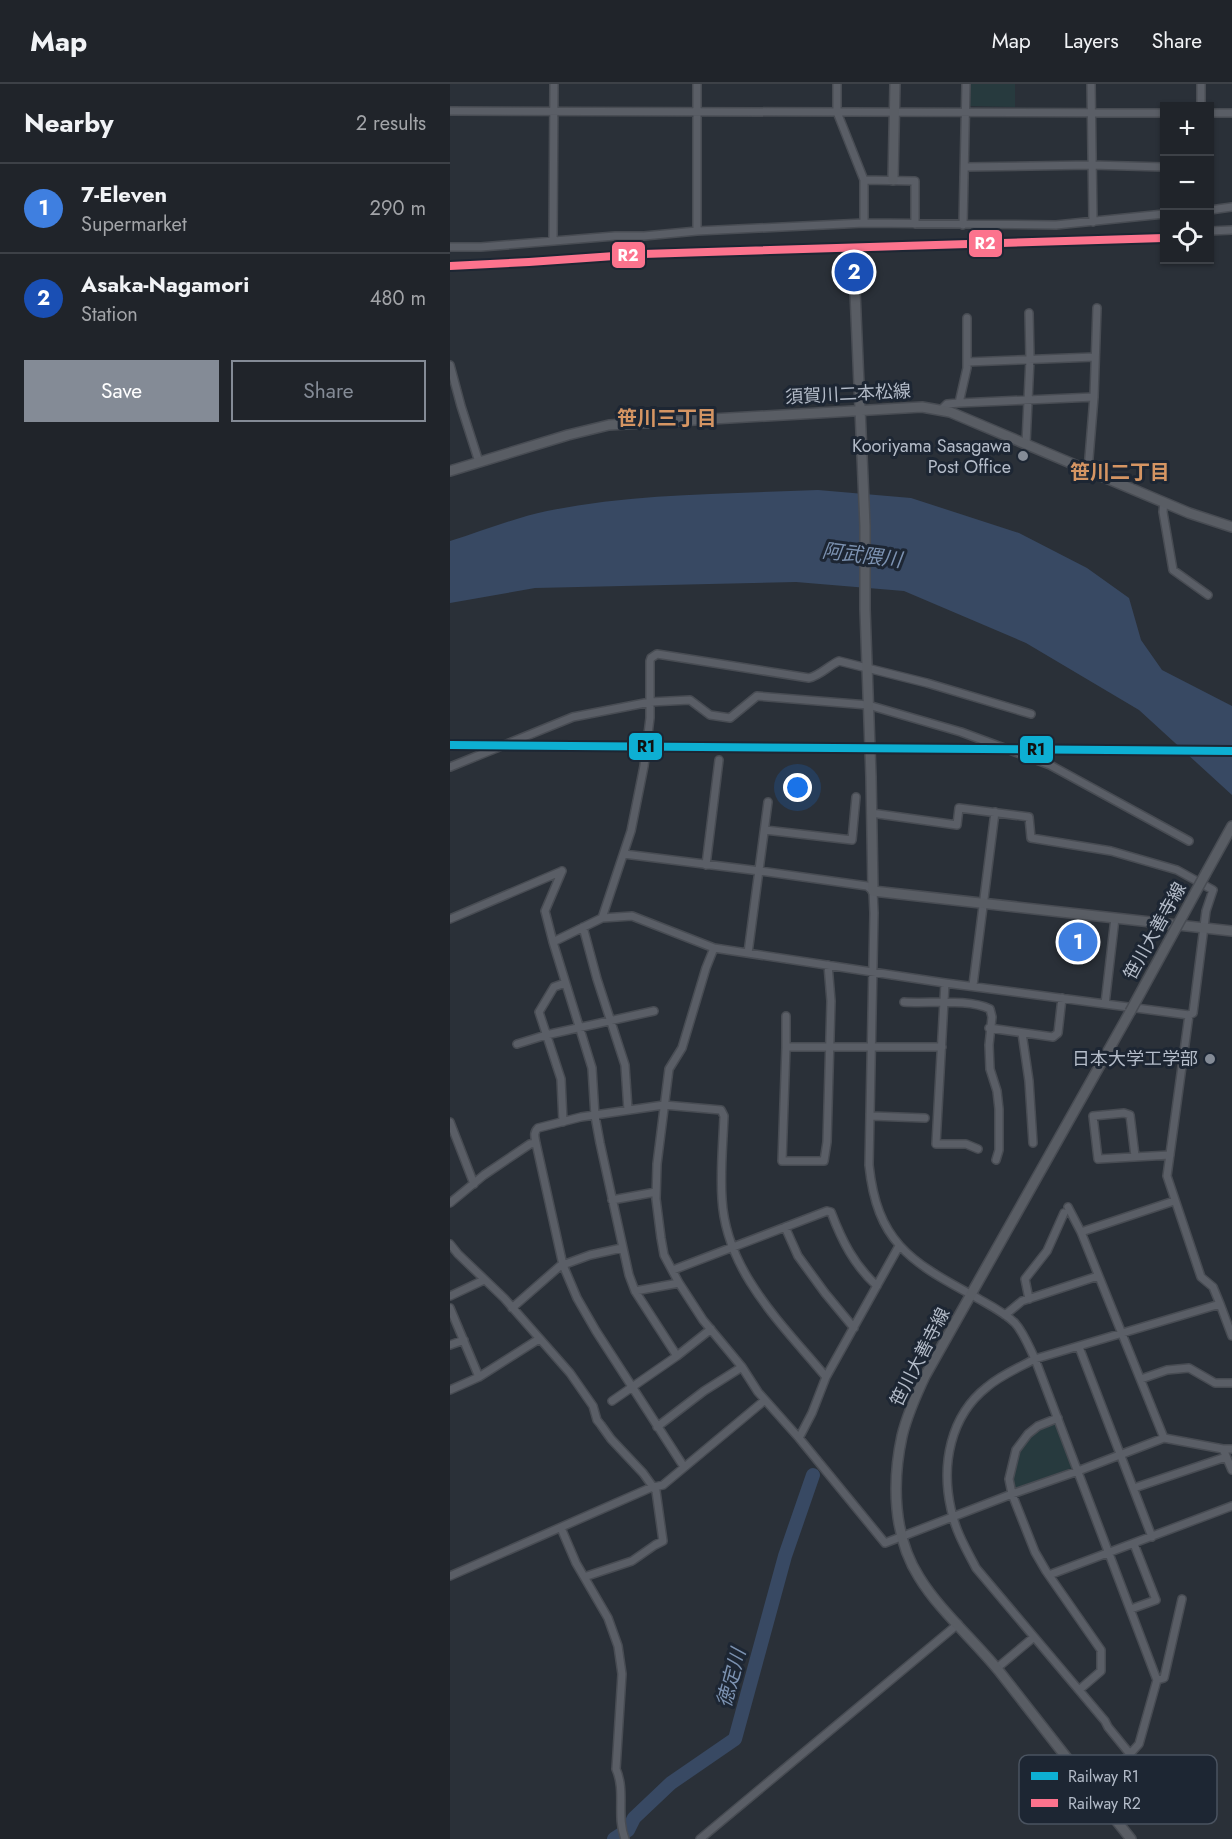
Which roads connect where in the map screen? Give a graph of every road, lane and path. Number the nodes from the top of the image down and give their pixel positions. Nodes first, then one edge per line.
1 (554, 84) edge
2 (697, 84) edge
3 (837, 84) edge
4 (895, 84) edge
5 (966, 84) edge
6 (1091, 84) edge
7 (1201, 84) edge
8 (1201, 102) edge
9 (554, 110) junction
10 (450, 111) edge
11 (697, 112) junction
12 (837, 112) junction
13 (894, 112) junction
14 (965, 112) junction
15 (1091, 112) junction
16 (1160, 113) edge
17 (1214, 113) edge
18 (1232, 113) edge
19 (1091, 165) junction
20 (965, 167) junction
21 (1160, 167) edge
22 (864, 180) junction
23 (893, 180) junction
24 (1232, 207) edge
25 (1214, 209) edge
26 (1160, 214) edge
27 (1093, 222) junction
28 (864, 223) junction
29 (915, 225) junction
30 (963, 225) junction
31 (1232, 230) edge
32 (696, 231) junction
33 (1214, 231) edge
34 (553, 240) junction
35 (450, 247) edge
36 (855, 291) dead end
37 (1097, 308) dead end
38 (1029, 313) dead end
39 (967, 318) dead end
40 (1095, 357) junction
41 (1030, 359) junction
42 (967, 362) junction
43 (450, 365) edge
44 (1094, 397) junction
45 (1028, 400) junction
46 (959, 403) junction
47 (942, 409) junction
48 (861, 410) junction
49 (1026, 443) junction
50 (479, 462) junction
51 (1088, 470) junction
52 (450, 471) edge
53 (1164, 502) junction
54 (1232, 527) edge
55 (1208, 595) dead end
56 (867, 667) junction
57 (650, 702) junction
58 (868, 705) junction
59 (1031, 714) dead end
60 (719, 760) dead end
61 (450, 766) edge
62 (856, 796) dead end
63 (768, 802) dead end
64 (995, 812) junction
65 (872, 813) junction
66 (1232, 826) edge
67 (765, 830) junction
68 (1189, 841) dead end
69 (624, 854) junction
70 (706, 865) junction
71 (760, 871) junction
72 (873, 891) junction
73 (984, 904) junction
74 (602, 918) junction
75 (1115, 918) junction
76 (450, 920) edge
77 (583, 927) junction
78 (1204, 927) junction
79 (1232, 931) edge
80 (553, 942) junction
81 (714, 948) junction
82 (748, 953) junction
83 (828, 965) junction
84 (873, 972) junction
85 (566, 983) junction
86 (945, 983) junction
87 (973, 985) junction
88 (1062, 998) junction
89 (904, 1002) dead end
90 (944, 1002) junction
91 (1105, 1004) junction
92 (654, 1011) dead end
93 (1189, 1015) junction
94 (786, 1016) dead end
95 (611, 1021) junction
96 (579, 1028) junction
97 (989, 1028) junction
98 (1022, 1033) junction
99 (546, 1035) junction
100 (517, 1044) dead end
101 (786, 1047) junction
102 (830, 1047) junction
103 (872, 1047) junction
104 (942, 1047) junction
105 (664, 1105) junction
106 (628, 1110) junction
107 (596, 1116) junction
108 (871, 1116) junction
109 (925, 1118) dead end
110 (450, 1122) edge
111 (563, 1122) junction
112 (536, 1143) junction
113 (1033, 1143) dead end
114 (978, 1149) dead end
115 (1170, 1155) junction
116 (1135, 1156) junction
117 (996, 1160) dead end
118 (474, 1184) junction
119 (656, 1192) junction
120 (612, 1200) junction
121 (1174, 1201) junction
122 (450, 1203) edge
123 (785, 1227) junction
124 (1081, 1232) junction
125 (450, 1244) edge
126 (899, 1246) junction
127 (732, 1247) junction
128 (622, 1248) junction
129 (563, 1265) junction
130 (673, 1270) junction
131 (1098, 1276) junction
132 (484, 1280) junction
133 (679, 1282) junction
134 (877, 1286) junction
135 (635, 1291) junction
136 (971, 1295) junction
137 (450, 1296) edge
138 (1029, 1299) junction
139 (1220, 1304) junction
140 (450, 1308) edge
141 (512, 1308) junction
142 (1005, 1315) junction
143 (854, 1328) junction
144 (711, 1329) junction
145 (1122, 1334) junction
146 (1232, 1336) edge
147 (539, 1339) junction
148 (464, 1340) junction
149 (450, 1345) edge
150 (1079, 1347) junction
151 (677, 1356) junction
152 (1035, 1359) junction
153 (742, 1367) junction
154 (479, 1377) junction
155 (826, 1377) junction
156 (1141, 1379) junction
157 (1232, 1383) edge
158 (632, 1388) junction
159 (450, 1390) edge
160 (765, 1400) junction
161 (612, 1401) dead end
162 (1058, 1418) junction
163 (657, 1427) junction
164 (799, 1438) junction
165 (1164, 1438) junction
166 (1223, 1449) junction
167 (1232, 1449) edge
168 (1121, 1454) junction
169 (1226, 1457) junction
170 (684, 1467) junction
171 (1232, 1470) edge
172 (1078, 1471) junction
173 (653, 1487) junction
174 (1134, 1488) junction
175 (1011, 1494) junction
176 (1232, 1506) edge
177 (952, 1516) junction
178 (561, 1528) junction
179 (902, 1536) junction
180 (1152, 1537) junction
181 (1134, 1544) junction
182 (1110, 1552) junction
183 (1049, 1575) junction
184 (450, 1576) edge
185 (584, 1578) junction
186 (1182, 1599) dead end
187 (1131, 1609) junction
188 (958, 1624) junction
189 (1034, 1637) junction
190 (997, 1668) junction
191 (1157, 1680) junction
192 (1079, 1690) junction
193 (1130, 1754) joint
194 (1064, 1755) edge
195 (1119, 1824) edge
196 (625, 1839) edge
197 (700, 1839) edge
198 (1131, 1839) edge

1 - 9 street
2 - 11 street
3 - 12 street
4 - 13 street
5 - 14 street
6 - 15 street
7 - 8 street
9 - 10 street
9 - 11 street
9 - 34 street
11 - 12 street
11 - 32 street
12 - 13 street
12 - 22 street
13 - 14 street
13 - 23 street
14 - 15 street
14 - 20 street
15 - 16 street
15 - 19 street
17 - 18 street
19 - 20 street
19 - 21 street
19 - 27 street
20 - 30 street
22 - 23 street
22 - 28 street
23 - 29 street
24 - 25 street
26 - 27 street
27 - 30 street
28 - 29 street
28 - 32 street
29 - 30 street
31 - 33 street
32 - 34 street
34 - 35 street
36 - 48 street
37 - 40 street
38 - 41 street
39 - 42 street
40 - 41 street
40 - 44 street
41 - 42 street
41 - 45 street
42 - 46 street
43 - 50 street
44 - 45 street
44 - 51 street
45 - 46 street
45 - 49 street
46 - 47 street
47 - 48 street, 須賀川二本松線
47 - 49 street, 須賀川二本松線
48 - 50 street, 須賀川二本松線
48 - 56 street
49 - 51 street, 須賀川二本松線
50 - 52 street, 須賀川二本松線
51 - 53 street, 須賀川二本松線
53 - 54 street, 須賀川二本松線
53 - 55 street
56 - 57 street
56 - 58 street
56 - 59 street
57 - 58 street
57 - 61 street
57 - 69 street
58 - 65 street
58 - 68 street
60 - 70 street
62 - 67 street
63 - 67 street
64 - 65 street
64 - 73 street
64 - 78 street
65 - 72 street
66 - 136 street, 笹川大善寺線, bridge
67 - 71 street
69 - 70 street
69 - 74 street
70 - 71 street
71 - 72 street
71 - 82 street
72 - 73 street
72 - 84 street
73 - 75 street
73 - 87 street
74 - 77 street
74 - 81 street
75 - 78 street
75 - 91 street
76 - 80 street
77 - 80 street
77 - 95 street
78 - 79 street
78 - 93 street
80 - 85 street
81 - 82 street
81 - 105 street
82 - 83 street
83 - 84 street
83 - 102 street
84 - 86 street
84 - 103 street
85 - 96 street
85 - 99 street
86 - 87 street
86 - 90 street
87 - 88 street
88 - 91 street
88 - 98 street
89 - 90 street
90 - 97 street
90 - 104 street
91 - 93 street
92 - 95 street
93 - 115 street
94 - 101 street
95 - 96 street
95 - 106 street
96 - 99 street
96 - 107 street
97 - 98 street
97 - 117 street
98 - 113 street
99 - 100 street
99 - 111 street
101 - 102 street
101 - 102 street
102 - 103 street
103 - 104 street
103 - 108 street
104 - 114 street
105 - 106 street
105 - 119 street
105 - 127 street
106 - 107 street
107 - 111 street
107 - 120 street
108 - 109 street
108 - 126 street
110 - 118 street
111 - 112 street
112 - 118 street
112 - 129 street
115 - 116 street
115 - 121 street
116 - 116 street
118 - 122 street
119 - 120 street
119 - 130 street
120 - 128 street
121 - 124 street
121 - 139 street
123 - 127 street
123 - 134 street
123 - 143 street
124 - 131 street
124 - 138 street
125 - 132 street
126 - 134 street
126 - 136 street
127 - 130 street
127 - 155 street
128 - 129 street
128 - 135 street
129 - 141 street
129 - 158 street
130 - 133 street
131 - 138 street
131 - 145 street
132 - 137 street
132 - 141 street
133 - 135 street
133 - 144 street
134 - 143 street
135 - 151 street
136 - 142 street
136 - 179 street, 笹川大善寺線
138 - 142 street
139 - 145 street
139 - 146 street
140 - 148 street
141 - 147 street
142 - 152 street
143 - 155 street
144 - 151 street
144 - 153 street
145 - 150 street
145 - 156 street
147 - 154 street
147 - 173 street
148 - 149 street
148 - 154 street
150 - 152 street
150 - 168 street
151 - 158 street
152 - 162 street
152 - 177 street
153 - 160 street
153 - 163 street
154 - 159 street
155 - 164 street
156 - 157 street
156 - 165 street
158 - 161 street
158 - 163 street
160 - 164 street
160 - 170 street
162 - 172 street
162 - 175 street
163 - 170 street
164 - 179 street
165 - 166 street
165 - 168 street
166 - 167 street
166 - 169 street
168 - 172 street
168 - 174 street
169 - 171 street
169 - 174 street
170 - 173 street
172 - 175 street
172 - 182 street
173 - 178 street
173 - 185 street
174 - 180 street
175 - 177 street
175 - 183 street
176 - 180 street
177 - 179 street
177 - 189 street
178 - 184 street
178 - 185 street
179 - 188 street, 笹川大善寺線
180 - 181 street
181 - 182 street
181 - 187 street
182 - 183 street
182 - 187 street
183 - 192 street
185 - 196 street
186 - 191 street
187 - 191 street
188 - 190 street, 笹川大善寺線
188 - 197 street
189 - 190 street
189 - 192 street
190 - 194 street, 笹川大善寺線
191 - 193 street
192 - 193 street
195 - 198 street, 笹川大善寺線

